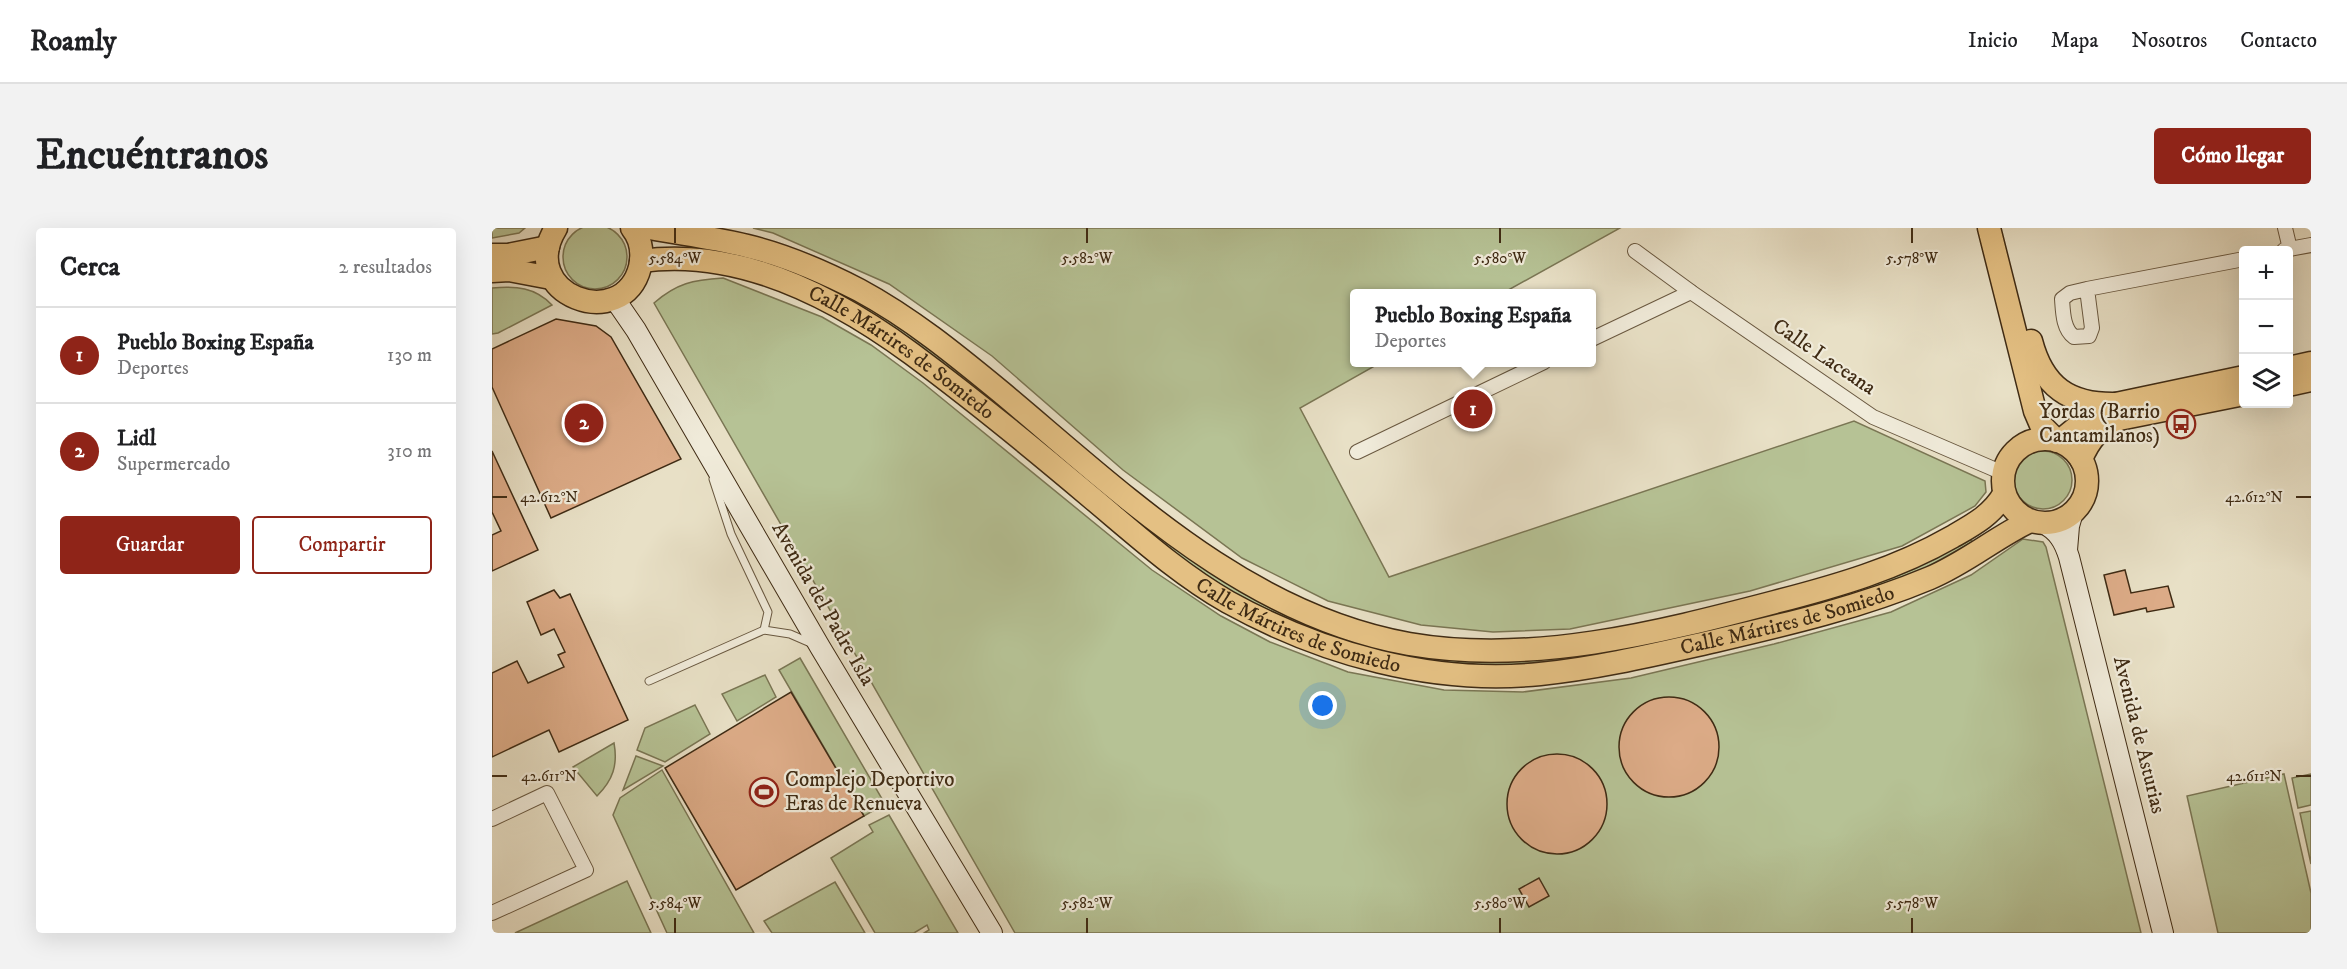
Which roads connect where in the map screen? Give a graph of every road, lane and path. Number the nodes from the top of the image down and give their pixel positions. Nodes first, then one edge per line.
1 (632, 228) edge
2 (650, 228) edge
3 (1989, 228) edge
4 (2285, 228) edge
5 (552, 237) edge
6 (2311, 245) edge
7 (2287, 246) edge
8 (2293, 249) edge
9 (1635, 251) dead end
10 (492, 255) edge
11 (2239, 259) edge
12 (1996, 260) junction
13 (641, 261) junction
14 (492, 271) edge
15 (551, 278) junction
16 (2087, 289) dead end
17 (1691, 292) junction
18 (614, 298) junction
19 (1596, 337) edge
20 (2311, 363) edge
21 (1536, 367) edge
22 (2293, 367) edge
23 (2239, 378) edge
24 (2311, 380) edge
25 (2293, 384) edge
26 (2239, 395) edge
27 (2116, 404) junction
28 (2034, 411) junction
29 (699, 439) junction
30 (2059, 441) junction
31 (2023, 445) junction
32 (1357, 452) dead end
33 (2081, 459) junction
34 (2004, 483) junction
35 (2073, 512) junction
36 (2037, 522) junction
37 (2067, 550) junction
38 (764, 630) junction
39 (819, 647) junction
40 (649, 681) dead end
41 (492, 819) edge
42 (492, 913) edge
43 (992, 933) edge
44 (2163, 933) edge

1 - 13 main road
2 - 34 main road, Calle Mártires de Somiedo
3 - 12 main road
4 - 7 street
5 - 10 main road
5 - 15 main road
6 - 8 street
9 - 17 street, Calle Laceana
11 - 16 street
12 - 27 main road
12 - 28 main road
13 - 18 main road
13 - 36 main road, Calle Mártires de Somiedo
14 - 15 main road
15 - 18 main road
17 - 19 street
17 - 34 street, Calle Laceana
18 - 29 main road, Avenida del Padre Isla
20 - 22 main road
21 - 32 street
23 - 27 main road
24 - 25 main road
26 - 33 main road
27 - 30 main road
28 - 30 main road
28 - 31 main road
29 - 38 lane
29 - 39 main road, Avenida del Padre Isla
30 - 31 main road
30 - 33 main road
31 - 34 main road
33 - 35 main road
34 - 36 main road
35 - 36 main road
35 - 37 main road, Avenida de Asturias
36 - 37 main road, Avenida de Asturias
37 - 44 main road, Avenida de Asturias
38 - 39 lane
38 - 40 lane
39 - 43 main road, Avenida del Padre Isla
41 - 42 street

